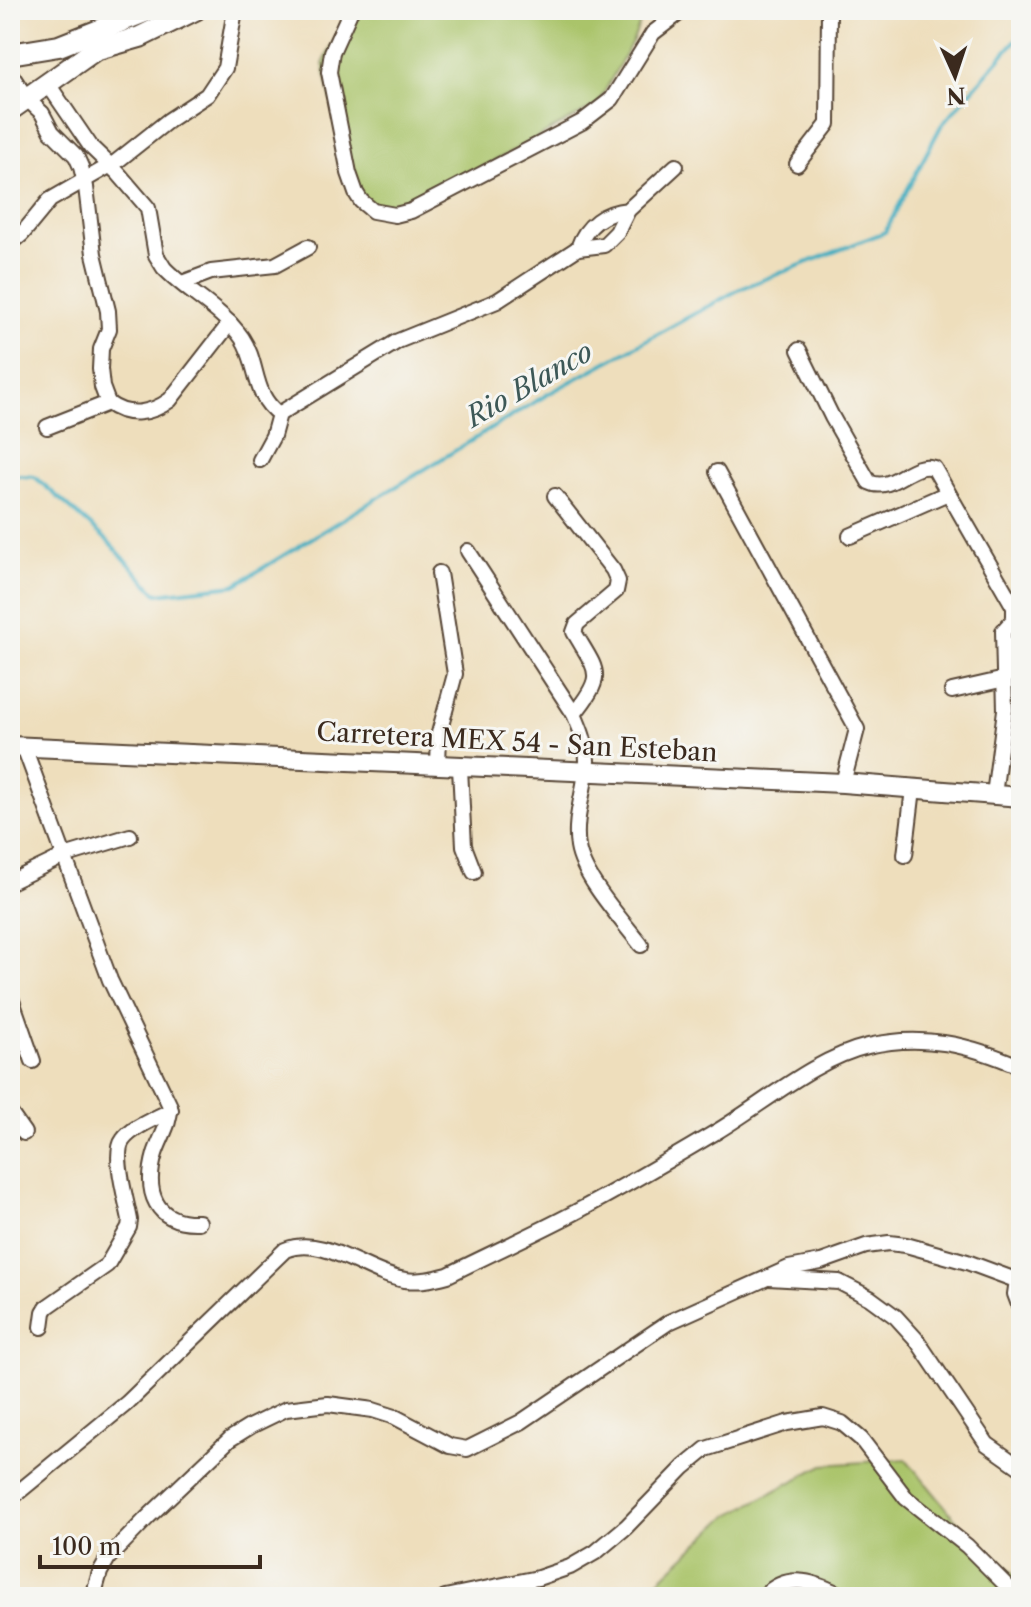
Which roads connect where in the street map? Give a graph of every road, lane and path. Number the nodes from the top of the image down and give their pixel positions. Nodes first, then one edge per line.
1 (150, 10) edge
2 (195, 10) edge
3 (235, 10) edge
4 (351, 10) edge
5 (683, 10) edge
6 (829, 10) edge
7 (79, 49) junction
8 (10, 54) edge
9 (10, 73) edge
10 (48, 84) junction
11 (19, 104) edge
12 (797, 164) dead end
13 (109, 165) junction
14 (676, 166) dead end
15 (85, 180) junction
16 (628, 210) junction
17 (10, 244) edge
18 (308, 247) dead end
19 (578, 248) junction
20 (182, 283) junction
21 (230, 323) junction
22 (799, 350) dead end
23 (108, 403) junction
24 (279, 414) junction
25 (47, 427) dead end
26 (260, 460) dead end
27 (717, 472) dead end
28 (948, 493) junction
29 (555, 496) dead end
30 (850, 536) dead end
31 (468, 551) dead end
32 (439, 573) dead end
33 (1005, 679) junction
34 (952, 691) dead end
35 (574, 714) junction
36 (17, 746) edge
37 (438, 766) junction
38 (460, 768) junction
39 (585, 774) junction
40 (843, 783) junction
41 (913, 789) junction
42 (994, 795) junction
43 (1021, 797) edge
44 (130, 836) dead end
45 (905, 855) dead end
46 (64, 856) junction
47 (474, 872) dead end
48 (10, 882) edge
49 (641, 945) dead end
50 (10, 995) edge
51 (33, 1061) dead end
52 (1021, 1067) edge
53 (171, 1110) junction
54 (10, 1113) edge
55 (24, 1133) dead end
56 (199, 1222) dead end
57 (767, 1278) junction
58 (1019, 1281) edge
59 (1021, 1310) edge
60 (42, 1327) dead end
61 (1021, 1468) edge
62 (10, 1499) edge
63 (93, 1597) edge
64 (445, 1597) edge
65 (763, 1597) edge
66 (845, 1597) edge
67 (1018, 1597) edge

1 - 7 main road
2 - 7 main road
3 - 13 street
4 - 5 street
6 - 12 street
7 - 8 main road
7 - 10 main road
9 - 11 street
10 - 11 main road
10 - 13 street
11 - 15 street
13 - 15 street
13 - 20 street
14 - 16 street
15 - 17 street
15 - 23 street
16 - 19 street
16 - 19 street
18 - 20 street
19 - 24 street
20 - 21 street
21 - 23 street
21 - 24 street
22 - 28 street
23 - 25 street
24 - 26 street
27 - 40 street
28 - 30 street
28 - 33 street
29 - 35 street
31 - 35 street
32 - 37 street
33 - 34 street
33 - 42 street
35 - 39 street
36 - 37 street, Carretera MEX 54 - San Esteban
36 - 46 street
37 - 38 street, Carretera MEX 54 - San Esteban
38 - 39 street, Carretera MEX 54 - San Esteban
38 - 47 street
39 - 40 street, Carretera MEX 54 - San Esteban
39 - 49 street
40 - 41 street, Carretera MEX 54 - San Esteban
41 - 42 street, Carretera MEX 54 - San Esteban
41 - 45 street
42 - 43 street, Carretera MEX 54 - San Esteban
44 - 46 street
46 - 48 street
46 - 53 street
50 - 51 street
52 - 62 street
53 - 56 street
53 - 60 street
54 - 55 street
57 - 58 street
57 - 61 street
57 - 63 street
58 - 59 street
64 - 67 street
65 - 66 street

